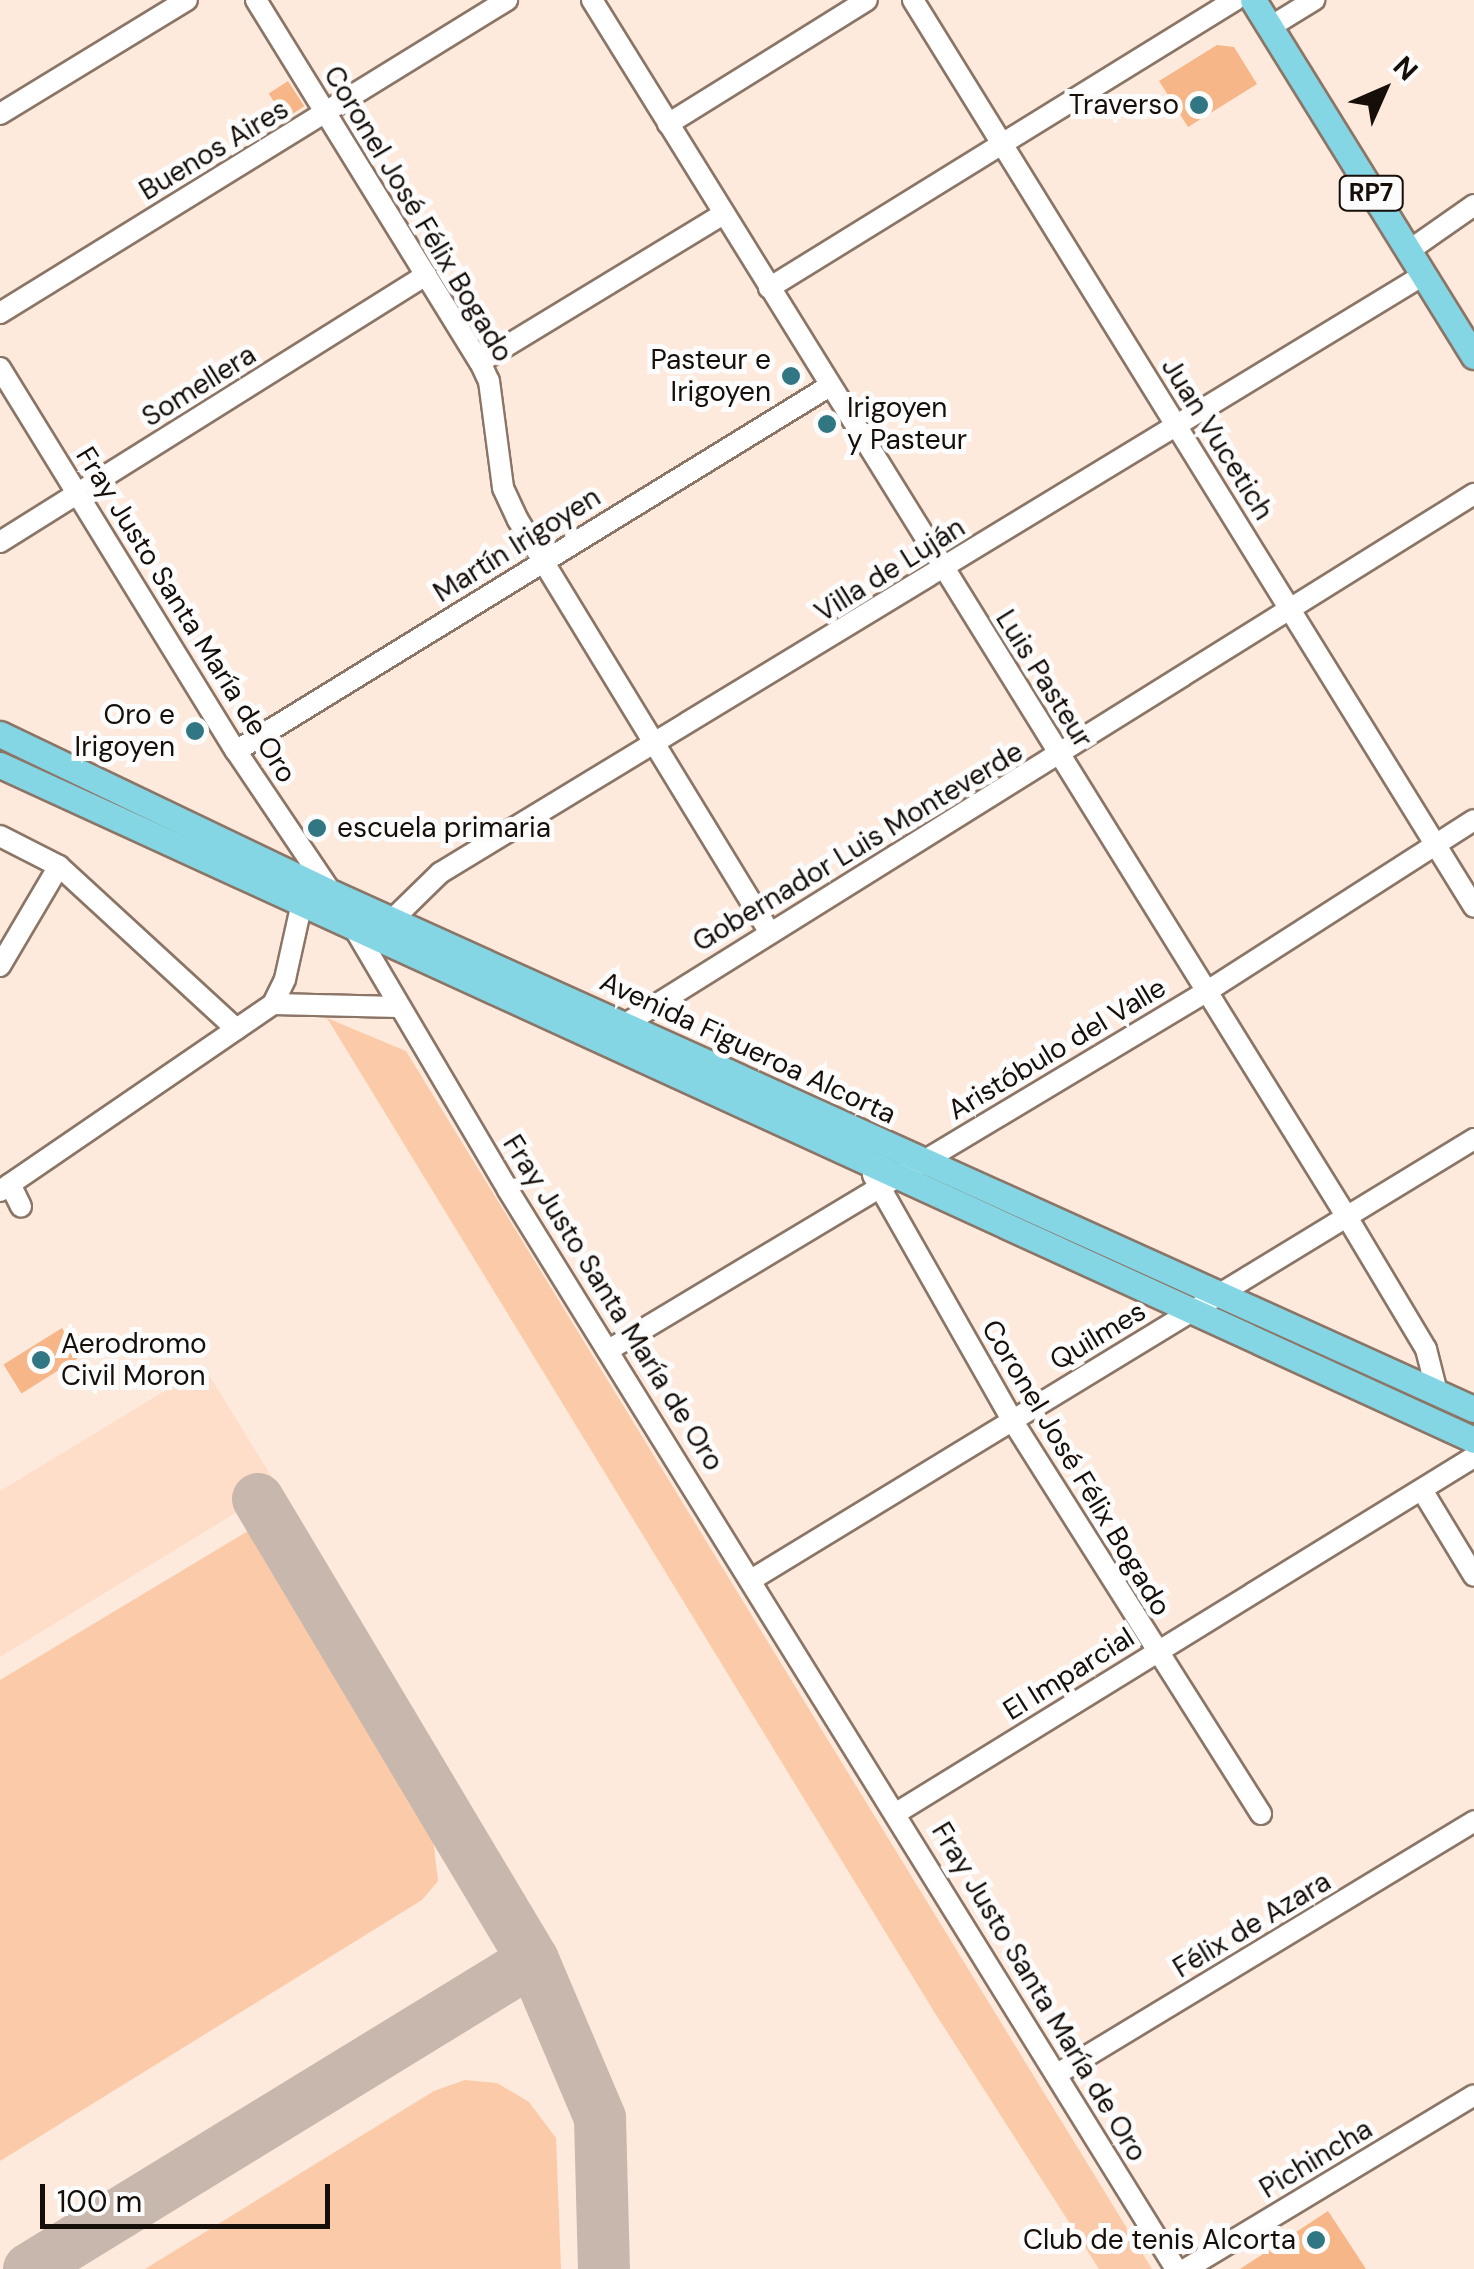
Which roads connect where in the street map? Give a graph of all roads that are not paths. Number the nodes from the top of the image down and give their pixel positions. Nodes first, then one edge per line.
1 (187, 0) edge
2 (256, 0) edge
3 (507, 0) edge
4 (592, 0) edge
5 (867, 0) edge
6 (913, 0) edge
7 (1236, 0) edge
8 (1253, 0) edge
9 (1314, 0) edge
10 (1270, 27) junction
11 (0, 114) edge
12 (325, 114) junction
13 (668, 124) junction
14 (1001, 143) junction
15 (1474, 206) edge
16 (722, 215) junction
17 (1407, 252) junction
18 (426, 275) junction
19 (1422, 276) junction
20 (769, 288) junction
21 (0, 313) edge
22 (1474, 356) edge
23 (480, 362) junction
24 (0, 368) edge
25 (828, 387) junction
26 (1176, 426) junction
27 (1474, 494) edge
28 (78, 495) junction
29 (0, 542) edge
30 (541, 562) junction
31 (943, 569) junction
32 (1292, 609) junction
33 (0, 734) edge
34 (653, 747) junction
35 (236, 751) junction
36 (1059, 757) junction
37 (0, 765) edge
38 (1474, 820) edge
39 (0, 836) edge
40 (1436, 844) junction
41 (59, 866) junction
42 (304, 893) junction
43 (332, 893) junction
44 (1474, 907) edge
45 (394, 919) junction
46 (354, 928) junction
47 (770, 933) junction
48 (0, 966) edge
49 (1206, 992) junction
50 (272, 1004) junction
51 (400, 1007) junction
52 (627, 1024) junction
53 (236, 1029) junction
54 (1474, 1139) edge
55 (878, 1141) junction
56 (921, 1161) junction
57 (881, 1177) junction
58 (5, 1188) edge
59 (21, 1207) dead end
60 (1347, 1217) junction
61 (1223, 1294) junction
62 (1191, 1312) junction
63 (612, 1348) junction
64 (1437, 1392) junction
65 (1474, 1409) edge
66 (1012, 1420) junction
67 (1474, 1440) edge
68 (1474, 1457) edge
69 (1422, 1490) junction
70 (1474, 1576) edge
71 (751, 1580) junction
72 (1156, 1652) junction
73 (898, 1812) junction
74 (1261, 1814) dead end
75 (1474, 1821) edge
76 (1057, 2074) junction
77 (1474, 2094) edge
78 (1176, 2269) edge
79 (1186, 2269) edge

1 - 11 street
2 - 12 street, Coronel José Félix Bogado
3 - 12 street, Buenos Aires
4 - 13 street, Luis Pasteur
5 - 13 street
6 - 14 street, Juan Vucetich
7 - 14 street
8 - 10 main road, RP7
9 - 10 street
10 - 17 main road, RP7
12 - 18 street, Coronel José Félix Bogado
12 - 21 street, Buenos Aires
13 - 16 street, Luis Pasteur
14 - 20 street
14 - 26 street, Juan Vucetich
15 - 17 street
16 - 20 street, Luis Pasteur
16 - 23 street
17 - 19 main road, RP7
18 - 23 street, Coronel José Félix Bogado
18 - 28 street, Somellera
19 - 22 main road, RP7
19 - 26 street, Villa de Luján
20 - 25 street, Luis Pasteur
23 - 30 street, Coronel José Félix Bogado
24 - 28 street, Fray Justo Santa María de Oro
25 - 30 street, Martín Irigoyen
25 - 31 street, Luis Pasteur
26 - 31 street, Villa de Luján
26 - 32 street, Juan Vucetich
27 - 32 street, Gobernador Luis Monteverde
28 - 29 street, Somellera
28 - 35 street, Fray Justo Santa María de Oro
30 - 34 street, Coronel José Félix Bogado
30 - 35 street, Martín Irigoyen
31 - 34 street, Villa de Luján
31 - 36 street, Luis Pasteur
32 - 36 street, Gobernador Luis Monteverde
32 - 40 street, Juan Vucetich
33 - 42 main road, Avenida Figueroa Alcorta
34 - 45 street, Villa de Luján
34 - 47 street, Coronel José Félix Bogado
35 - 43 street, Fray Justo Santa María de Oro
36 - 47 street, Gobernador Luis Monteverde
36 - 49 street, Luis Pasteur
37 - 42 main road, Avenida Figueroa Alcorta
38 - 40 street, Aristóbulo del Valle
39 - 41 street
40 - 44 street, Juan Vucetich
40 - 49 street, Aristóbulo del Valle
41 - 48 street
41 - 53 street
42 - 43 main road, Avenida Figueroa Alcorta
42 - 46 main road, Avenida Figueroa Alcorta
42 - 50 street
43 - 45 main road, Avenida Figueroa Alcorta
43 - 46 street, Fray Justo Santa María de Oro
45 - 52 main road, Avenida Figueroa Alcorta
46 - 51 street, Fray Justo Santa María de Oro
46 - 57 main road, Avenida Figueroa Alcorta
47 - 52 street, Gobernador Luis Monteverde
49 - 56 street, Aristóbulo del Valle
49 - 60 street, Luis Pasteur
50 - 51 street
50 - 53 street
51 - 63 street, Fray Justo Santa María de Oro
52 - 55 main road, Avenida Figueroa Alcorta
53 - 58 street
54 - 60 street, Quilmes
55 - 56 main road, Avenida Figueroa Alcorta
55 - 57 street
56 - 57 street, Aristóbulo del Valle
56 - 61 main road, Avenida Figueroa Alcorta
57 - 62 main road, Avenida Figueroa Alcorta
57 - 63 street, Aristóbulo del Valle
57 - 66 street, Coronel José Félix Bogado
58 - 59 street
60 - 61 street, Quilmes
60 - 64 street, Luis Pasteur
61 - 62 street, Quilmes
61 - 64 main road, Avenida Figueroa Alcorta
62 - 66 street, Quilmes
62 - 67 main road, Avenida Figueroa Alcorta
63 - 71 street, Fray Justo Santa María de Oro
64 - 65 main road, Avenida Figueroa Alcorta
66 - 71 street, Quilmes
66 - 72 street, Coronel José Félix Bogado
68 - 69 street, El Imparcial
69 - 70 street
69 - 72 street, El Imparcial
71 - 73 street, Fray Justo Santa María de Oro
72 - 73 street, El Imparcial
72 - 74 street, Coronel José Félix Bogado
73 - 76 street, Fray Justo Santa María de Oro
75 - 76 street, Félix de Azara
76 - 78 street, Fray Justo Santa María de Oro
77 - 79 street, Pichincha

